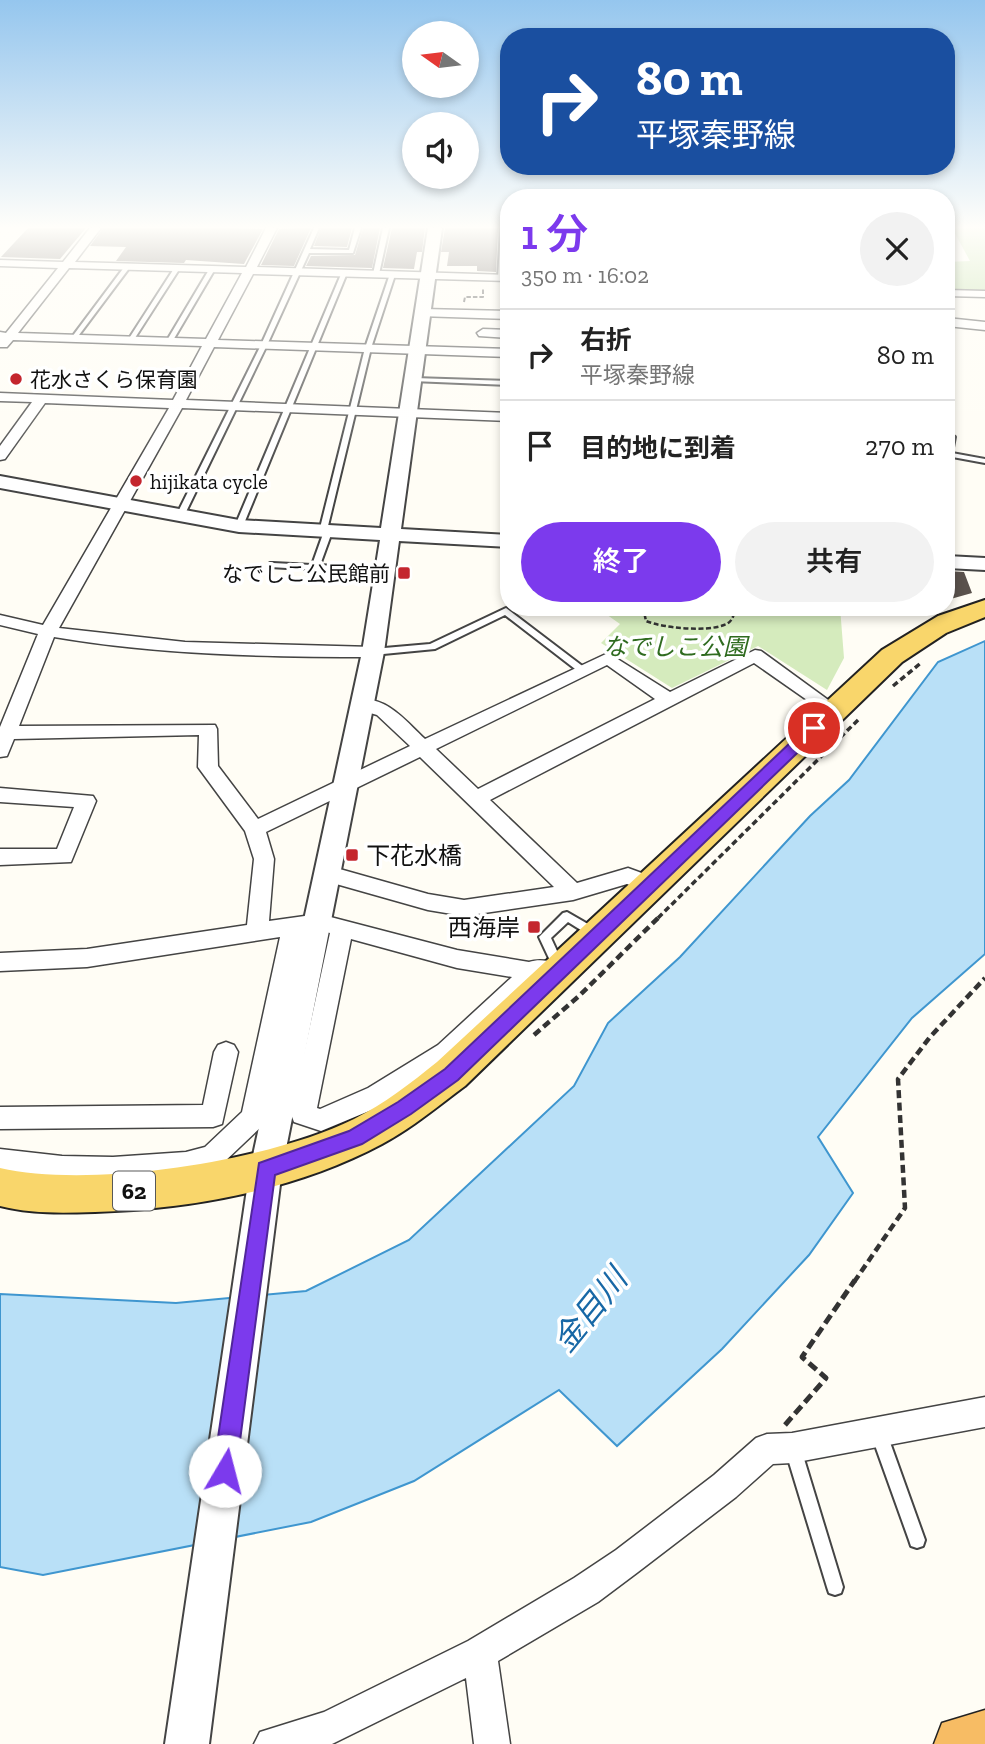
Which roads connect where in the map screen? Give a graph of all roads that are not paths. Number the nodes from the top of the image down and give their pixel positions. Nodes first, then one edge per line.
1 (28, 309) edge
2 (95, 309) edge
3 (151, 309) edge
4 (188, 309) edge
5 (228, 309) edge
6 (280, 309) edge
7 (330, 309) edge
8 (381, 309) edge
9 (424, 309) edge
10 (491, 309) edge
11 (423, 313) junction
12 (486, 314) junction
13 (955, 323) edge
14 (985, 326) edge
15 (483, 333) junction
16 (500, 334) edge
17 (5, 336) edge
18 (74, 338) junction
19 (131, 340) junction
20 (169, 342) junction
21 (209, 343) junction
22 (264, 345) junction
23 (315, 346) junction
24 (0, 348) edge
25 (368, 348) junction
26 (418, 350) junction
27 (480, 352) junction
28 (500, 353) edge
29 (414, 380) junction
30 (500, 383) edge
31 (0, 397) edge
32 (41, 399) junction
33 (177, 404) junction
34 (234, 406) junction
35 (289, 408) junction
36 (353, 410) junction
37 (410, 412) junction
38 (500, 417) edge
39 (955, 455) edge
40 (0, 456) edge
41 (985, 461) edge
42 (0, 482) edge
43 (122, 505) junction
44 (180, 516) junction
45 (239, 527) junction
46 (326, 532) junction
47 (393, 534) junction
48 (500, 540) edge
49 (955, 562) edge
50 (985, 564) edge
51 (273, 565) dead end
52 (314, 568) junction
53 (386, 572) junction
54 (985, 608) edge
55 (500, 614) edge
56 (512, 616) edge
57 (0, 620) edge
58 (47, 633) junction
59 (373, 652) junction
60 (582, 670) junction
61 (668, 699) junction
62 (363, 705) junction
63 (847, 714) junction
64 (3, 732) edge
65 (424, 747) junction
66 (0, 751) edge
67 (348, 784) junction
68 (0, 795) edge
69 (476, 799) junction
70 (255, 829) junction
71 (0, 857) edge
72 (329, 874) junction
73 (651, 885) junction
74 (573, 892) junction
75 (293, 926) junction
76 (331, 926) junction
77 (257, 932) junction
78 (0, 962) edge
79 (557, 980) junction
80 (226, 1052) dead end
81 (0, 1118) edge
82 (0, 1161) edge
83 (264, 1184) junction
84 (0, 1188) edge
85 (985, 1412) edge
86 (878, 1432) junction
87 (780, 1449) junction
88 (917, 1540) dead end
89 (835, 1587) dead end
90 (480, 1653) junction
91 (985, 1739) edge
92 (187, 1744) edge
93 (272, 1744) edge
94 (492, 1744) edge
95 (963, 1744) edge

1 - 17 street
2 - 18 lane
3 - 19 lane
4 - 20 lane
5 - 21 street
6 - 22 lane
7 - 23 lane
8 - 25 lane
9 - 11 street
10 - 12 street
11 - 12 street
11 - 26 street
12 - 15 street
13 - 14 street
15 - 16 street
15 - 27 street
17 - 18 street
17 - 24 street
18 - 19 street
19 - 20 street
20 - 21 street
21 - 22 street
21 - 33 street
22 - 23 street
22 - 34 lane
23 - 25 street
23 - 35 lane
25 - 26 street
25 - 36 lane
26 - 27 street
26 - 29 street
27 - 28 street
29 - 30 lane
29 - 37 street
31 - 32 street
32 - 33 street
32 - 40 street
33 - 34 street
33 - 43 street
34 - 35 street
34 - 44 lane
35 - 36 street
35 - 45 lane
36 - 37 street
36 - 46 lane
37 - 38 street
37 - 47 street
39 - 41 lane
42 - 43 street
43 - 44 street
43 - 58 street
44 - 45 street
45 - 46 street
46 - 47 street
46 - 52 lane
47 - 48 street
47 - 53 street
49 - 50 street
51 - 52 lane
52 - 53 lane
53 - 59 street
54 - 63 main road, 62
55 - 59 lane
56 - 60 lane
57 - 58 street
58 - 59 street
58 - 64 street
59 - 62 street
60 - 61 street
60 - 65 street
61 - 63 street
61 - 69 street
62 - 65 street
62 - 67 street
63 - 73 main road, 62
64 - 66 street
64 - 70 street
65 - 67 street
65 - 69 street
67 - 70 street
67 - 72 street
68 - 71 street
69 - 74 street
70 - 77 street
72 - 74 street
72 - 76 street
73 - 74 street
73 - 79 main road, 62
75 - 76 street
75 - 77 street
75 - 82 street
76 - 79 street
76 - 79 street
76 - 83 street
77 - 78 street
79 - 83 main road, 62
80 - 81 street
83 - 84 main road, 62
83 - 92 street
85 - 86 street
86 - 87 street
86 - 88 lane
87 - 89 lane
87 - 90 street
90 - 93 street
90 - 94 street
91 - 95 highway

